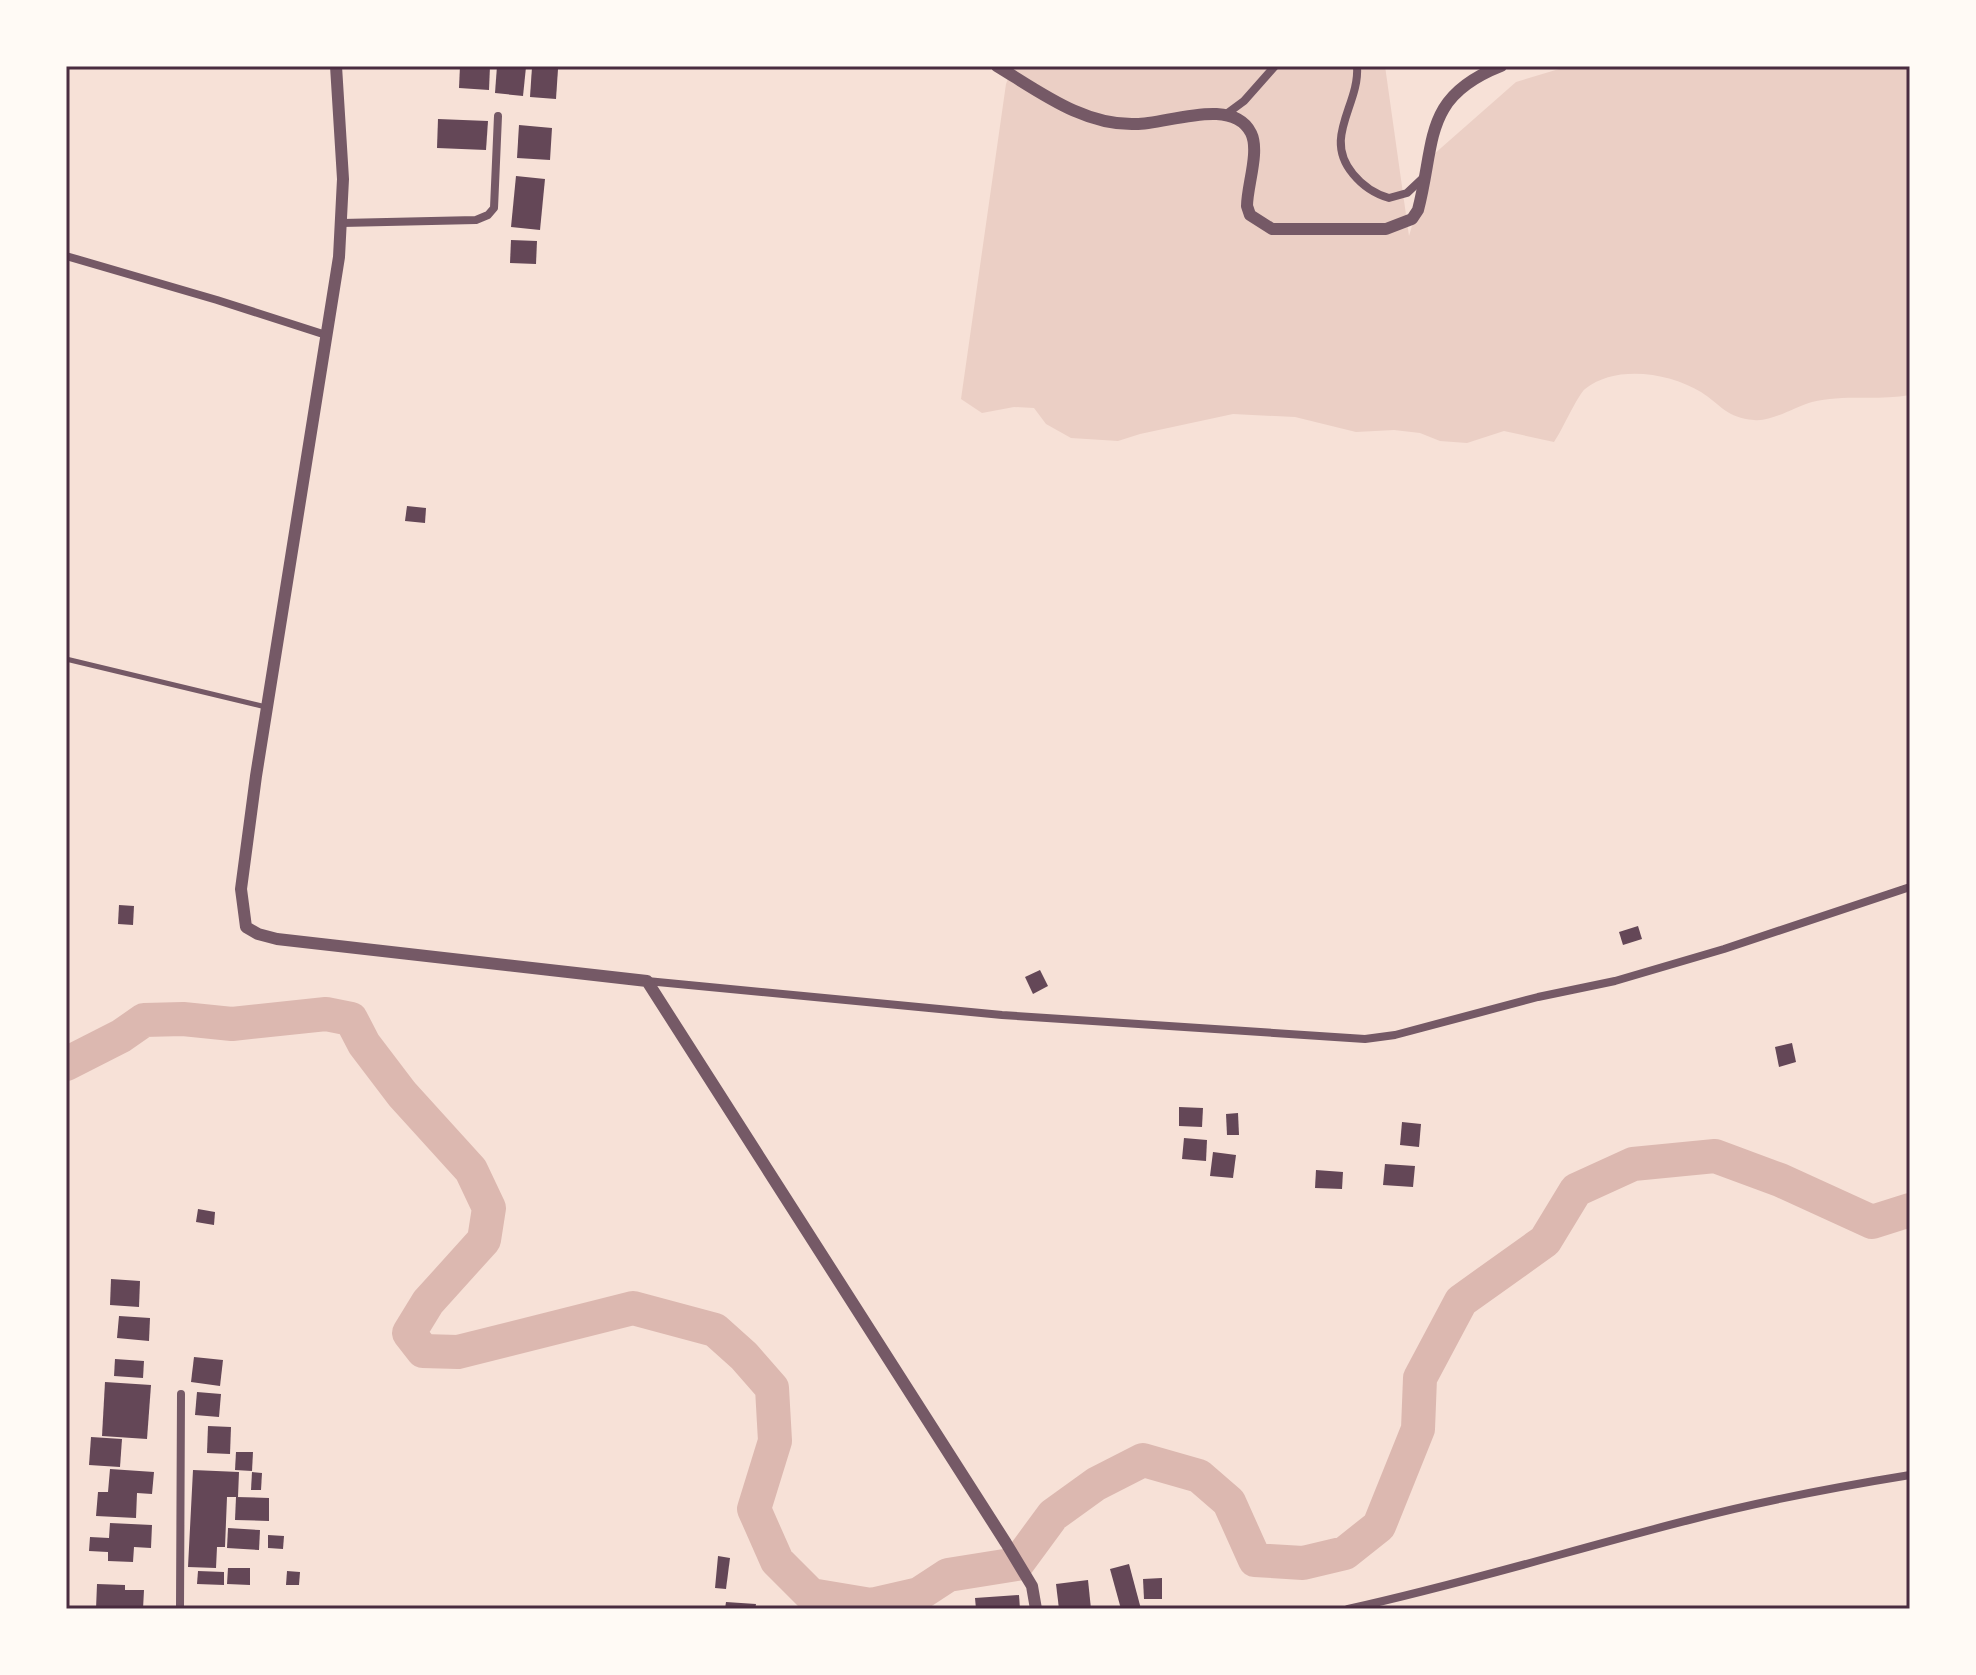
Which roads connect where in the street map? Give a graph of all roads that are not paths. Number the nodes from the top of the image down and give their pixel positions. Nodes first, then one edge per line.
1 (336, 66) edge
2 (997, 66) edge
3 (1275, 66) edge
4 (1357, 66) edge
5 (1501, 66) edge
6 (1225, 115) junction
7 (498, 116) dead end
8 (1425, 177) junction
9 (342, 223) junction
10 (66, 256) edge
11 (326, 335) junction
12 (66, 659) edge
13 (267, 707) junction
14 (1910, 887) edge
15 (647, 981) junction
16 (181, 1394) dead end
17 (1910, 1475) edge
18 (180, 1609) edge
19 (1036, 1609) edge
20 (1348, 1609) edge

1 - 9 street
2 - 6 street
3 - 6 street
4 - 8 street
5 - 8 street
6 - 8 street
7 - 9 street
9 - 11 street
10 - 11 street
11 - 13 street
12 - 13 lane
13 - 15 street
14 - 15 street
15 - 19 street
16 - 18 street
17 - 20 street

